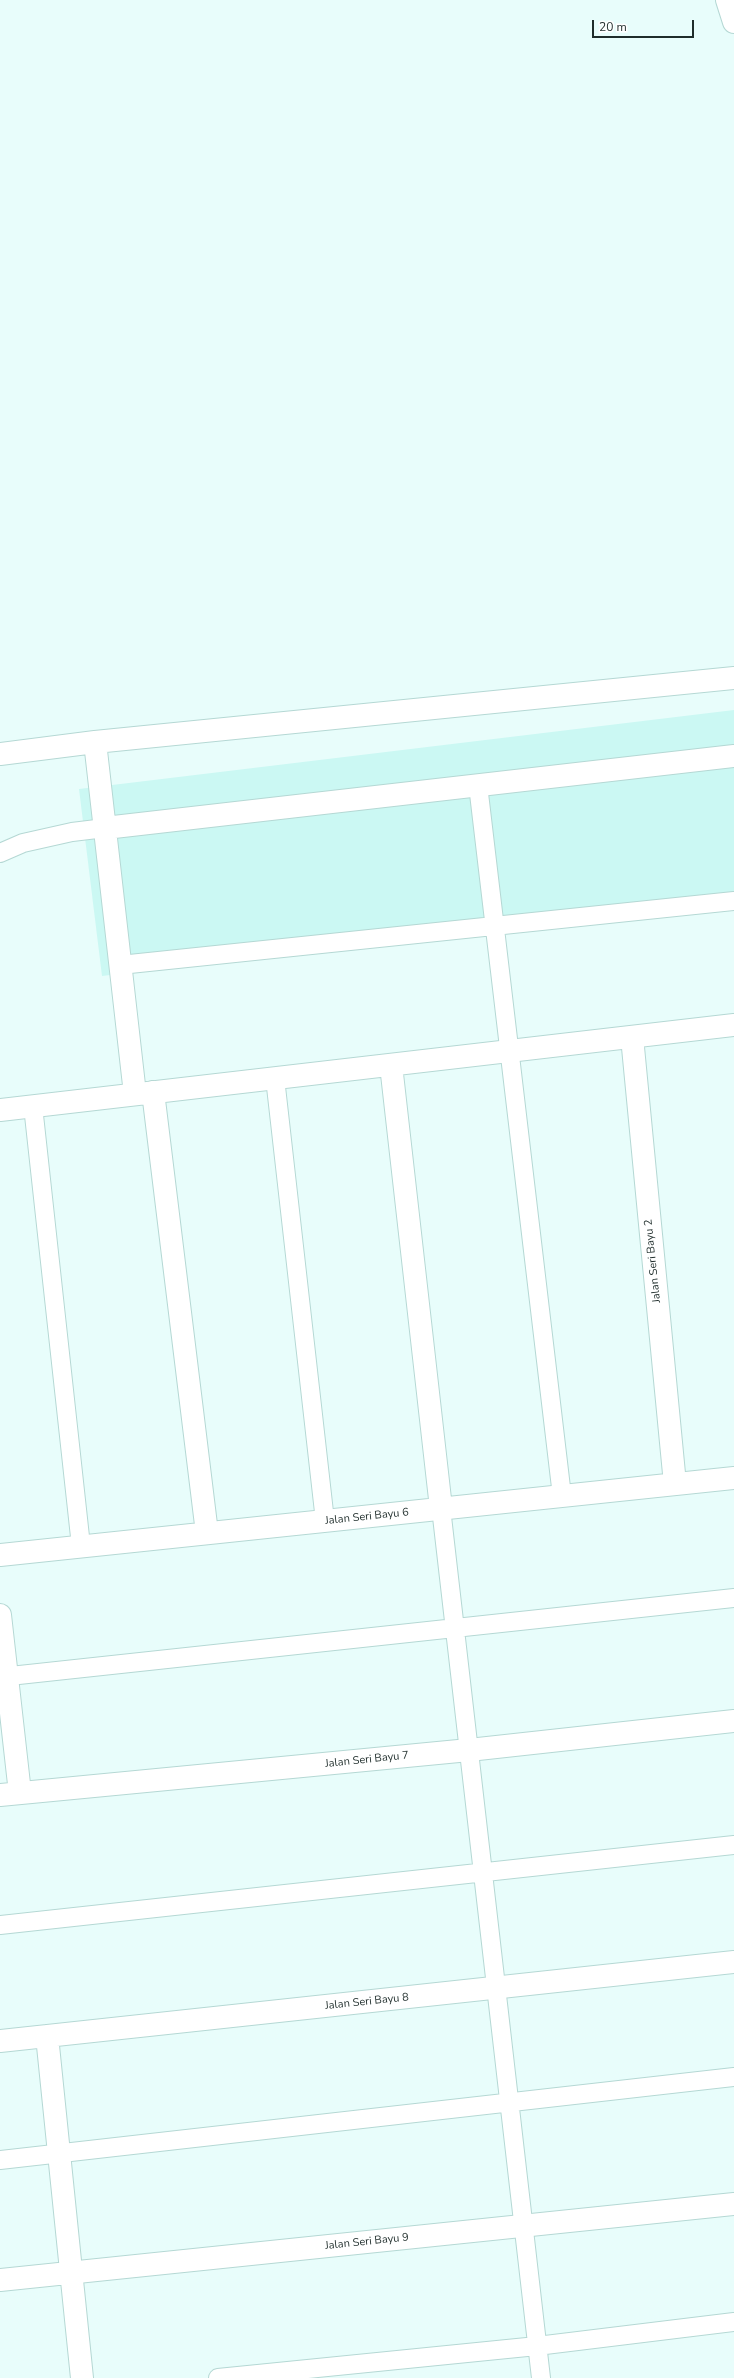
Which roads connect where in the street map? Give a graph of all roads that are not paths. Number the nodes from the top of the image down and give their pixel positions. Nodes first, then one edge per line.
1 (727, 0) edge
2 (734, 22) edge
3 (734, 678) edge
4 (95, 742) junction
5 (0, 754) edge
6 (734, 756) edge
7 (478, 785) junction
8 (105, 828) junction
9 (0, 853) edge
10 (734, 901) edge
11 (494, 926) junction
12 (120, 964) junction
13 (734, 1025) edge
14 (632, 1037) junction
15 (509, 1051) junction
16 (391, 1065) junction
17 (275, 1078) junction
18 (144, 1093) junction
19 (33, 1106) junction
20 (0, 1110) edge
21 (734, 1478) edge
22 (675, 1484) junction
23 (562, 1496) junction
24 (441, 1508) junction
25 (325, 1521) junction
26 (207, 1533) junction
27 (81, 1546) junction
28 (0, 1555) edge
29 (734, 1598) edge
30 (0, 1615) edge
31 (455, 1628) junction
32 (4, 1677) edge
33 (734, 1721) edge
34 (469, 1750) junction
35 (10, 1794) edge
36 (734, 1845) edge
37 (483, 1872) junction
38 (0, 1925) edge
39 (734, 1962) edge
40 (496, 1988) junction
41 (47, 2036) junction
42 (0, 2041) edge
43 (734, 2077) edge
44 (509, 2103) junction
45 (59, 2154) junction
46 (0, 2160) edge
47 (734, 2204) edge
48 (524, 2226) junction
49 (71, 2273) junction
50 (0, 2280) edge
51 (734, 2322) edge
52 (537, 2346) junction
53 (82, 2378) edge
54 (218, 2378) edge
55 (541, 2378) edge

1 - 2 street
3 - 4 street
4 - 5 street
4 - 8 street
6 - 7 street
7 - 8 street
7 - 11 lane
8 - 9 lane
8 - 12 street
10 - 11 lane
11 - 12 lane
11 - 15 lane
12 - 18 street
13 - 14 street
14 - 15 street
14 - 22 street, Jalan Seri Bayu 2
15 - 16 street
15 - 23 lane
16 - 17 street
16 - 24 street
17 - 18 street
17 - 25 lane
18 - 19 street
18 - 26 street
19 - 20 street
19 - 27 lane
21 - 22 street, Jalan Seri Bayu 6
22 - 23 street, Jalan Seri Bayu 6
23 - 24 street, Jalan Seri Bayu 6
24 - 25 street, Jalan Seri Bayu 6
24 - 31 lane
25 - 26 street, Jalan Seri Bayu 6
26 - 27 street, Jalan Seri Bayu 6
27 - 28 street, Jalan Seri Bayu 6
29 - 31 lane
30 - 32 street
31 - 32 lane
31 - 34 lane
32 - 35 street
33 - 34 street, Jalan Seri Bayu 7
34 - 35 street, Jalan Seri Bayu 7
34 - 37 lane
36 - 37 lane
37 - 38 lane
37 - 40 lane
39 - 40 street, Jalan Seri Bayu 8
40 - 41 street, Jalan Seri Bayu 8
40 - 44 lane
41 - 42 street, Jalan Seri Bayu 8
41 - 45 street
43 - 44 lane
44 - 45 lane
44 - 48 lane
45 - 46 lane
45 - 49 street
47 - 48 street, Jalan Seri Bayu 9
48 - 49 street, Jalan Seri Bayu 9
48 - 52 lane
49 - 50 street, Jalan Seri Bayu 9
49 - 53 street
51 - 52 lane
52 - 54 lane
52 - 55 lane

